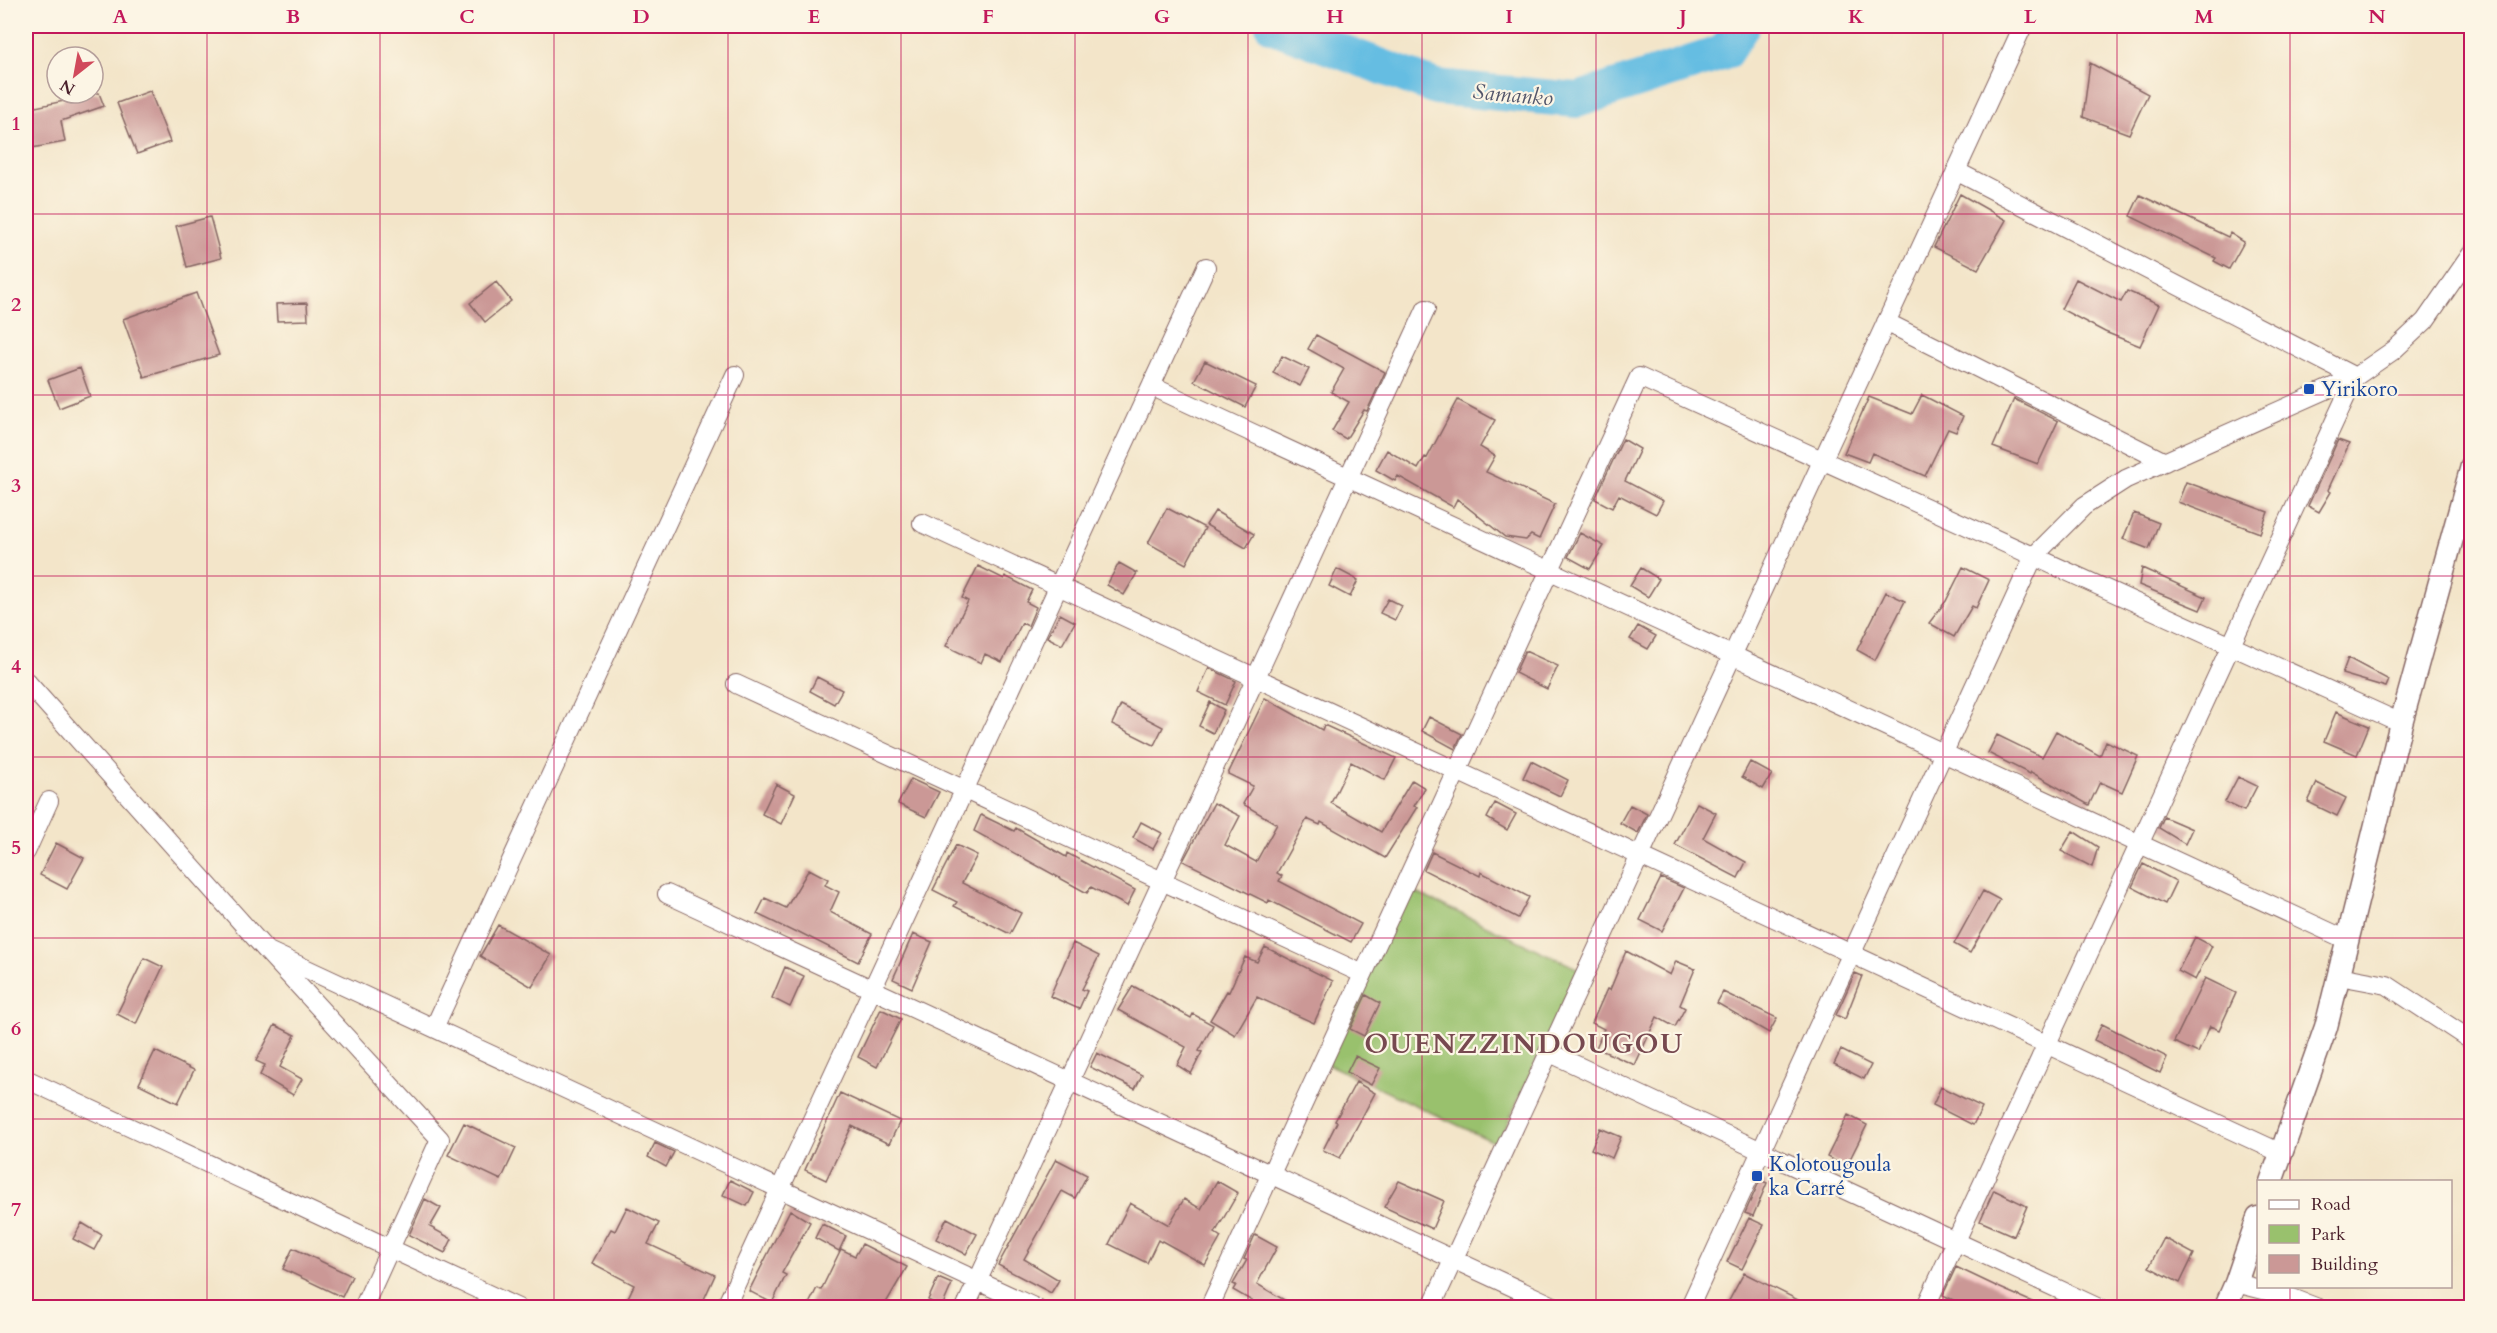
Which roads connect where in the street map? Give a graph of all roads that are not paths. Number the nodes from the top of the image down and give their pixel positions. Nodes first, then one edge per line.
1 (2023, 26) edge
2 (1956, 171) junction
3 (2472, 253) edge
4 (1206, 267) dead end
5 (1426, 309) dead end
6 (1886, 322) junction
7 (735, 375) dead end
8 (2355, 377) junction
9 (1151, 386) junction
10 (1822, 460) junction
11 (2165, 462) junction
12 (2472, 466) edge
13 (1348, 477) junction
14 (922, 523) dead end
15 (2034, 556) junction
16 (1550, 570) junction
17 (1058, 586) junction
18 (2231, 645) junction
19 (1732, 655) junction
20 (1256, 678) junction
21 (26, 681) edge
22 (736, 684) dead end
23 (2400, 723) junction
24 (1944, 753) junction
25 (1457, 771) junction
26 (964, 790) junction
27 (49, 801) dead end
28 (2139, 844) junction
29 (26, 852) edge
30 (1639, 856) junction
31 (1162, 881) junction
32 (667, 894) dead end
33 (2347, 940) junction
34 (266, 950) junction
35 (1851, 954) junction
36 (1363, 975) junction
37 (2339, 976) junction
38 (872, 989) junction
39 (434, 1028) junction
40 (2472, 1041) edge
41 (2046, 1045) junction
42 (1548, 1052) junction
43 (26, 1079) edge
44 (1070, 1081) junction
45 (1761, 1151) junction
46 (2281, 1153) junction
47 (1271, 1174) junction
48 (2272, 1180) edge
49 (780, 1189) junction
50 (2257, 1224) edge
51 (1956, 1241) junction
52 (390, 1248) junction
53 (1453, 1259) junction
54 (978, 1280) junction
55 (2236, 1283) junction
56 (363, 1308) edge
57 (518, 1308) edge
58 (725, 1308) edge
59 (965, 1308) edge
60 (1036, 1308) edge
61 (1209, 1308) edge
62 (1431, 1308) edge
63 (1558, 1308) edge
64 (1689, 1308) edge
65 (1925, 1308) edge
66 (2099, 1308) edge
67 (2224, 1308) edge
68 (2318, 1308) edge

1 - 2 street
2 - 6 street
2 - 8 street
3 - 8 street
4 - 9 street
5 - 13 street
6 - 10 street
6 - 11 street
7 - 39 street
8 - 11 street
8 - 18 street
9 - 13 street
9 - 17 street
10 - 15 street
10 - 16 street
10 - 19 street
11 - 15 street
12 - 23 street
13 - 16 street
13 - 20 street
14 - 17 street
15 - 18 street
15 - 24 street
16 - 19 street
16 - 25 street
17 - 20 street
17 - 26 street
18 - 23 street
18 - 28 street
19 - 24 street
19 - 30 street
20 - 25 street
20 - 31 street
21 - 34 street
22 - 26 street
23 - 33 street
24 - 28 street
24 - 35 street
25 - 30 street
25 - 36 street
26 - 31 street
26 - 38 street
27 - 29 street
28 - 33 street
28 - 41 street
30 - 35 street
30 - 42 street
31 - 36 street
31 - 44 street
32 - 38 street
33 - 37 street
34 - 39 street
34 - 52 street
35 - 41 street
35 - 45 street
36 - 47 street
37 - 40 street
37 - 46 street
38 - 44 street
38 - 49 street
39 - 49 street
41 - 46 street
41 - 51 street
42 - 45 street
42 - 53 street
43 - 52 street
44 - 47 street
44 - 54 street
45 - 51 street
45 - 64 street
46 - 48 street
47 - 53 street
47 - 61 street
49 - 54 street
49 - 58 street
50 - 55 street
51 - 65 street
51 - 66 street
52 - 56 street
52 - 57 street
53 - 62 street
53 - 63 street
54 - 59 street
54 - 60 street
55 - 67 street
55 - 68 street

